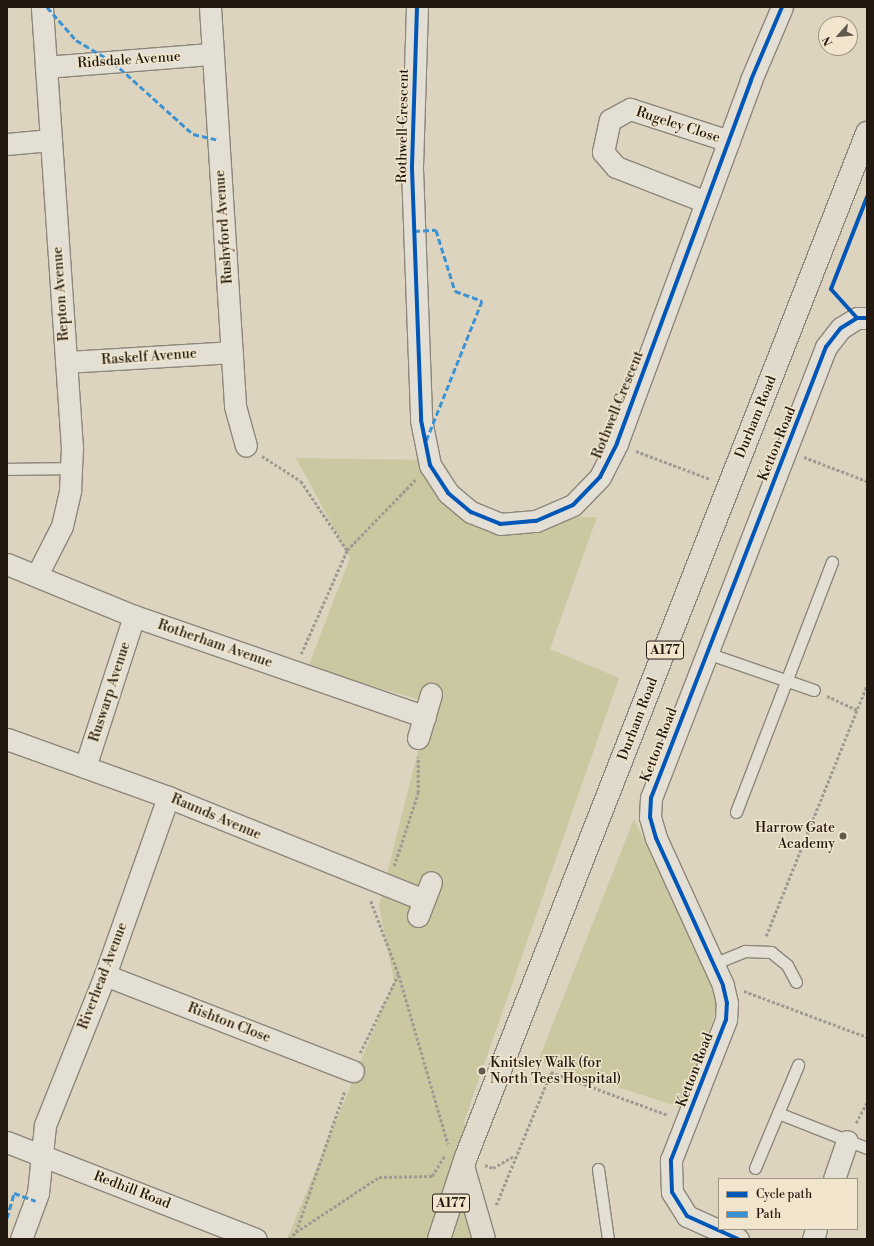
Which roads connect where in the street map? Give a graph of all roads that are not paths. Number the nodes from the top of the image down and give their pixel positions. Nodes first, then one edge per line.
1 (42, 7) edge
2 (210, 7) edge
3 (417, 7) edge
4 (782, 7) edge
5 (212, 54) junction
6 (46, 66) junction
7 (867, 133) edge
8 (51, 140) junction
9 (729, 141) junction
10 (7, 144) edge
11 (706, 202) junction
12 (867, 318) edge
13 (232, 352) junction
14 (66, 362) junction
15 (246, 446) road end
16 (71, 468) junction
17 (7, 469) edge
18 (832, 562) dead end
19 (7, 564) edge
20 (37, 575) junction
21 (134, 616) junction
22 (707, 653) junction
23 (787, 678) junction
24 (814, 690) road end
25 (431, 694) dead end
26 (425, 717) junction
27 (418, 738) road end
28 (7, 739) edge
29 (85, 768) junction
30 (168, 797) junction
31 (736, 812) dead end
32 (424, 899) dead end
33 (713, 964) junction
34 (105, 975) junction
35 (796, 982) dead end
36 (798, 1066) dead end
37 (353, 1071) road end
38 (778, 1113) junction
39 (847, 1141) junction
40 (7, 1142) edge
41 (867, 1148) edge
42 (42, 1155) junction
43 (464, 1161) junction
44 (756, 1168) dead end
45 (598, 1169) dead end
46 (834, 1178) edge
47 (706, 1233) edge
48 (21, 1239) edge
49 (256, 1239) edge
50 (439, 1239) edge
51 (484, 1239) edge
52 (608, 1239) edge
53 (738, 1239) edge

1 - 6 street, Repton Avenue
2 - 5 street, Rushyford Avenue
3 - 11 street, Rothwell Crescent
4 - 9 street, Rothwell Crescent
5 - 6 street, Ridsdale Avenue
5 - 13 street, Rushyford Avenue
6 - 8 street, Repton Avenue
7 - 43 main road, Durham Road / A177
8 - 10 street
8 - 14 street, Repton Avenue
9 - 11 street, Rothwell Crescent
9 - 11 street, Rugeley Close
12 - 22 street, Ketton Road
13 - 14 street, Raskelf Avenue
13 - 15 street, Rushyford Avenue
14 - 16 street, Repton Avenue
16 - 17 lane
16 - 20 street, Repton Avenue
18 - 23 lane
19 - 20 street, Rotherham Avenue
20 - 21 street, Rotherham Avenue
21 - 26 street, Rotherham Avenue
21 - 29 street, Ruswarp Avenue
22 - 23 lane
22 - 33 street, Ketton Road
23 - 24 lane
23 - 31 lane
25 - 26 street
26 - 27 street
28 - 29 street, Raunds Avenue
29 - 30 street, Raunds Avenue
30 - 32 street, Raunds Avenue
30 - 34 street, Riverhead Avenue
33 - 35 lane
33 - 47 street, Ketton Road
34 - 37 street, Rishton Close
34 - 42 street, Riverhead Avenue
36 - 38 lane
38 - 39 lane
38 - 44 lane
39 - 41 lane
39 - 46 street
40 - 42 street, Redhill Road
42 - 48 street, Riverhead Avenue
42 - 49 street, Redhill Road
43 - 50 main road, Durham Road / A177
43 - 51 main road
45 - 52 lane
47 - 53 street, Ketton Road

